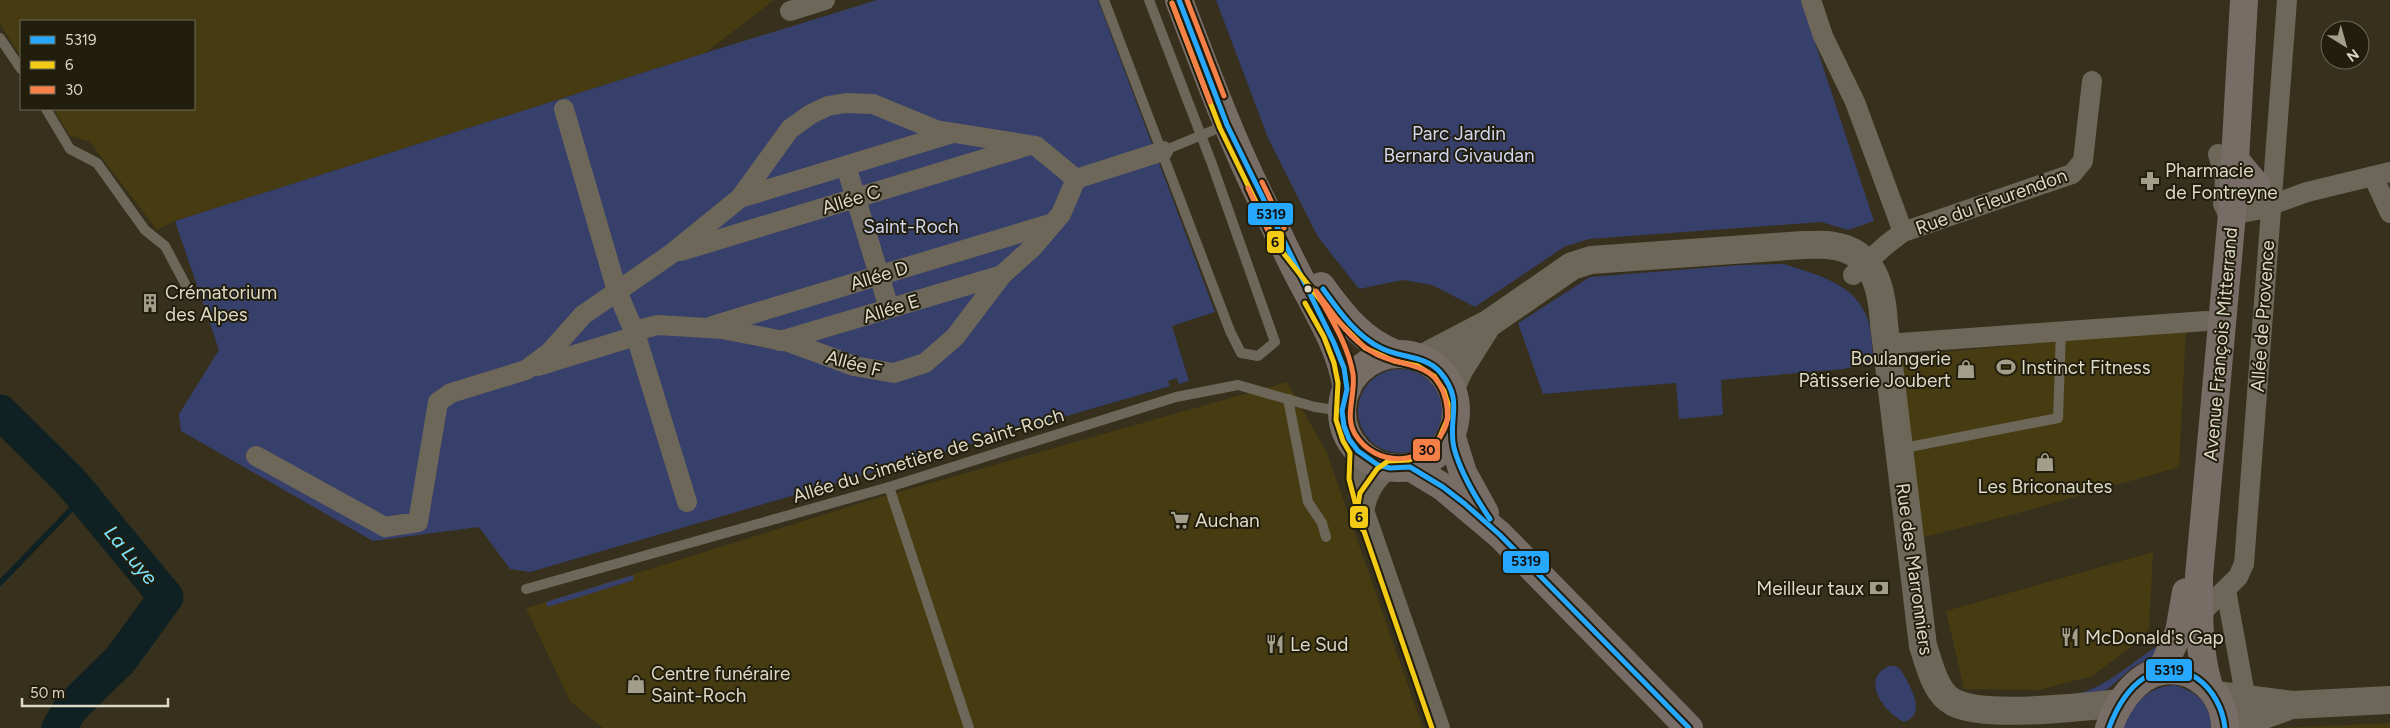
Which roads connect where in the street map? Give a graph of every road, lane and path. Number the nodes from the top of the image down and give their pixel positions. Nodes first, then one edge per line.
1 (825, 0) edge
2 (1104, 0) edge
3 (1149, 0) edge
4 (1179, 0) edge
5 (1811, 0) edge
6 (2229, 0) edge
7 (2244, 0) edge
8 (2287, 0) edge
9 (790, 11) dead end
10 (0, 38) edge
11 (20, 68) edge
12 (2092, 81) dead end
13 (564, 109) dead end
14 (47, 110) edge
15 (1227, 125) junction
16 (955, 133) junction
17 (1201, 137) junction
18 (1032, 145) junction
19 (1163, 151) junction
20 (2227, 157) junction
21 (846, 166) junction
22 (2381, 174) edge
23 (1076, 179) junction
24 (740, 198) junction
25 (856, 198) junction
26 (2243, 202) junction
27 (2390, 213) edge
28 (1054, 222) junction
29 (1904, 232) junction
30 (1284, 241) junction
31 (671, 254) junction
32 (1860, 270) junction
33 (1002, 274) junction
34 (879, 276) junction
35 (617, 291) junction
36 (190, 293) dead end
37 (889, 308) junction
38 (2206, 321) junction
39 (1488, 324) junction
40 (705, 328) junction
41 (2061, 331) junction
42 (635, 334) junction
43 (1885, 334) junction
44 (780, 341) junction
45 (1408, 356) junction
46 (526, 370) junction
47 (1451, 388) junction
48 (1288, 399) junction
49 (1344, 400) junction
50 (1451, 434) junction
51 (1898, 449) junction
52 (1358, 451) junction
53 (256, 456) dead end
54 (1400, 468) junction
55 (889, 487) junction
56 (687, 502) dead end
57 (1364, 512) junction
58 (1500, 535) junction
59 (1326, 537) dead end
60 (526, 589) dead end
61 (2226, 590) junction
62 (2199, 615) junction
63 (2161, 671) junction
64 (2213, 691) junction
65 (2246, 700) junction
66 (2390, 700) edge
67 (2120, 703) junction
68 (2292, 705) junction
69 (2057, 709) junction
70 (969, 728) edge
71 (1440, 728) edge
72 (1689, 728) edge
73 (2087, 728) edge
74 (2108, 728) edge
75 (2225, 728) edge
76 (2237, 728) edge

1 - 9 street
2 - 19 lane
3 - 17 lane
4 - 15 main road
5 - 29 street
6 - 20 main road, Avenue François Mitterrand
7 - 20 main road, Avenue François Mitterrand
8 - 26 street, Allée de Provence
10 - 11 lane
12 - 29 street, Rue du Fleurendon
13 - 35 street
14 - 36 lane
15 - 17 lane
15 - 30 main road
16 - 18 street
16 - 21 street
16 - 24 street
17 - 19 lane
17 - 19 lane
18 - 23 street
18 - 25 street, Allée C
19 - 23 street
20 - 26 main road, Avenue François Mitterrand
20 - 26 main road
21 - 24 street
21 - 25 street
22 - 26 street
22 - 27 street
23 - 28 street, Allée F
24 - 31 street
25 - 31 street, Allée C
25 - 34 street
26 - 38 main road, Avenue François Mitterrand
26 - 61 street, Allée de Provence
26 - 62 main road, Avenue François Mitterrand
28 - 33 street, Allée F
28 - 34 street, Allée D
29 - 32 street, Rue du Fleurendon
30 - 45 main road
30 - 49 main road
31 - 35 street
32 - 39 street, Rue des Marronniers
32 - 43 street, Rue des Marronniers
33 - 37 street, Allée E
33 - 44 street, Allée F
34 - 37 street
34 - 40 street, Allée D
35 - 42 street
35 - 46 street
37 - 44 street, Allée E
38 - 41 street
38 - 63 main road, Avenue François Mitterrand
39 - 45 street, Rue des Marronniers
39 - 47 street, Rue des Marronniers
40 - 42 street, Allée F
40 - 44 street, Allée F
41 - 43 street
41 - 51 lane
42 - 46 street, Allée F
42 - 56 street
43 - 51 street, Rue des Marronniers
45 - 47 main road
45 - 49 main road
46 - 53 street, Allée F
47 - 50 main road
48 - 49 lane, Allée du Cimetière de Saint-Roch
48 - 55 lane, Allée du Cimetière de Saint-Roch
48 - 59 lane
49 - 52 main road
50 - 54 main road
50 - 58 main road
51 - 69 street, Rue des Marronniers
52 - 54 main road
52 - 57 street
54 - 57 street
54 - 58 main road
55 - 60 lane, Allée du Cimetière de Saint-Roch
55 - 70 lane
57 - 71 street
58 - 72 main road
61 - 62 street, Allée de Provence
61 - 65 street
62 - 64 main road, Avenue François Mitterrand
63 - 64 main road
63 - 67 main road
64 - 65 street
64 - 75 main road, Avenue François Mitterrand
65 - 68 street
66 - 68 street
67 - 69 street, Rue des Marronniers
67 - 74 main road
68 - 76 street
69 - 73 street, Rue des Marronniers

